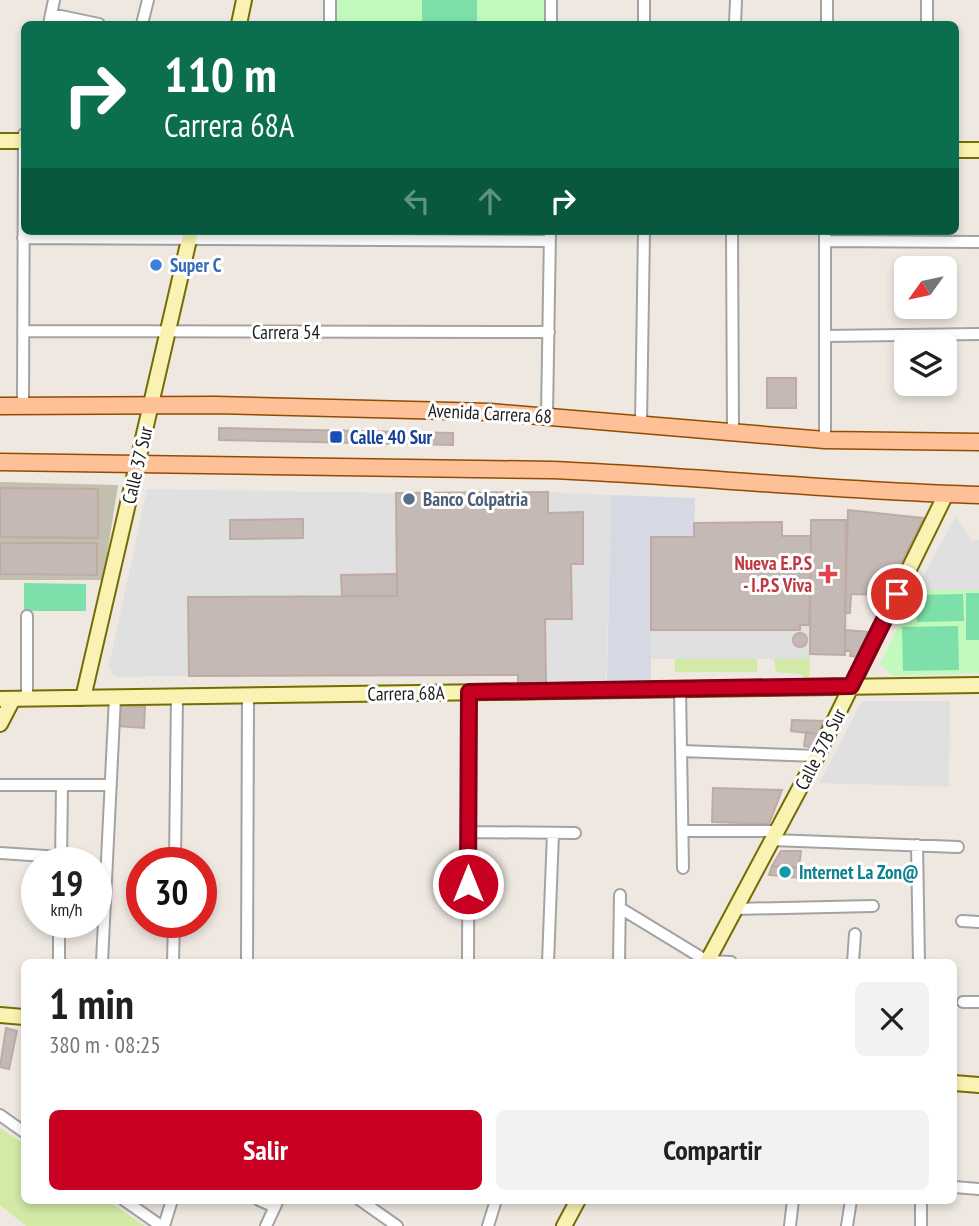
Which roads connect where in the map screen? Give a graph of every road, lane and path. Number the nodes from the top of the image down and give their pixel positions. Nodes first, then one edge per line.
1 (54, 0) edge
2 (148, 0) edge
3 (244, 0) edge
4 (330, 0) edge
5 (551, 0) edge
6 (644, 0) edge
7 (736, 0) edge
8 (827, 0) edge
9 (927, 0) edge
10 (50, 19) edge
11 (70, 21) edge
12 (143, 21) edge
13 (240, 21) edge
14 (330, 21) edge
15 (551, 21) edge
16 (644, 21) edge
17 (735, 21) edge
18 (827, 21) edge
19 (927, 21) edge
20 (21, 139) edge
21 (0, 141) edge
22 (959, 150) edge
23 (979, 150) edge
24 (23, 235) edge
25 (190, 235) edge
26 (644, 235) edge
27 (732, 235) edge
28 (550, 236) edge
29 (825, 236) edge
30 (23, 239) junction
31 (979, 242) edge
32 (23, 331) junction
33 (168, 331) junction
34 (549, 332) junction
35 (979, 334) edge
36 (825, 336) junction
37 (23, 405) junction
38 (151, 405) junction
39 (0, 406) edge
40 (547, 415) junction
41 (641, 423) junction
42 (733, 432) junction
43 (825, 440) junction
44 (979, 442) edge
45 (0, 462) edge
46 (138, 463) junction
47 (946, 494) junction
48 (979, 495) edge
49 (27, 616) dead end
50 (979, 685) edge
51 (851, 686) junction
52 (680, 689) junction
53 (469, 692) junction
54 (248, 695) junction
55 (177, 696) junction
56 (115, 697) junction
57 (83, 698) junction
58 (13, 699) edge
59 (0, 724) edge
60 (681, 751) junction
61 (817, 756) junction
62 (0, 785) edge
63 (62, 785) junction
64 (111, 785) junction
65 (683, 831) junction
66 (469, 832) junction
67 (553, 833) junction
68 (575, 833) dead end
69 (774, 836) junction
70 (918, 845) junction
71 (61, 847) edge
72 (174, 847) edge
73 (958, 847) dead end
74 (0, 853) edge
75 (21, 855) edge
76 (683, 868) dead end
77 (620, 895) dead end
78 (873, 906) dead end
79 (620, 908) junction
80 (735, 909) junction
81 (962, 921) dead end
82 (979, 922) edge
83 (855, 934) dead end
84 (60, 938) edge
85 (174, 938) edge
86 (59, 959) edge
87 (103, 959) edge
88 (173, 959) edge
89 (247, 959) edge
90 (468, 959) edge
91 (548, 959) edge
92 (619, 959) edge
93 (702, 959) edge
94 (709, 959) edge
95 (853, 959) edge
96 (919, 959) edge
97 (964, 1002) dead end
98 (979, 1002) edge
99 (0, 1015) edge
100 (21, 1017) edge
101 (957, 1083) edge
102 (979, 1085) edge
103 (0, 1115) edge
104 (21, 1130) edge
105 (957, 1186) edge
106 (979, 1189) edge
107 (130, 1204) edge
108 (171, 1204) edge
109 (276, 1204) edge
110 (365, 1204) edge
111 (495, 1204) edge
112 (576, 1204) edge
113 (793, 1204) edge
114 (850, 1204) edge
115 (921, 1204) edge
116 (392, 1225) edge
117 (163, 1226) edge
118 (267, 1226) edge
119 (488, 1226) edge
120 (564, 1226) edge
121 (790, 1226) edge
122 (847, 1226) edge
123 (921, 1226) edge

1 - 10 street
2 - 12 street
3 - 13 street
4 - 14 street
5 - 15 street
6 - 16 street
7 - 17 street
8 - 18 street
9 - 19 street
10 - 11 street
20 - 21 street
22 - 23 street
24 - 30 street
25 - 28 street
25 - 30 street
25 - 33 street, Calle 37 Sur
26 - 41 street
27 - 42 street
28 - 34 street
29 - 31 street
29 - 36 street
30 - 32 street
32 - 33 street, Carrera 54
32 - 37 street
33 - 34 street, Carrera 54
33 - 38 street, Calle 37 Sur
34 - 40 street
35 - 36 street
36 - 43 street
37 - 38 main road, Avenida Carrera 68
37 - 39 main road, Avenida Carrera 68
38 - 40 main road, Avenida Carrera 68
38 - 46 street, Calle 37 Sur
40 - 41 main road, Avenida Carrera 68
41 - 42 main road, Avenida Carrera 68
42 - 43 main road, Avenida Carrera 68
43 - 44 main road, Avenida Carrera 68
45 - 46 main road
46 - 47 main road
46 - 57 street, Calle 37 Sur
47 - 48 main road
47 - 51 street, Calle 37B Sur
49 - 58 street
50 - 51 street, Carrera 68A
51 - 52 street, Carrera 68A
51 - 61 street, Calle 37B Sur
52 - 53 street, Carrera 68A
52 - 60 street
53 - 54 street, Carrera 68A
53 - 66 street
54 - 55 street, Carrera 68A
54 - 89 street
55 - 56 street, Carrera 68A
55 - 72 street
56 - 57 street, Carrera 68A
56 - 64 street
57 - 58 street, Carrera 68A
58 - 59 street
60 - 61 street
60 - 65 street
61 - 69 street, Calle 37B Sur
62 - 63 street
63 - 64 street
63 - 71 street
64 - 87 street
65 - 69 street
65 - 76 street
66 - 67 street
66 - 90 street
67 - 68 street
67 - 91 street
69 - 70 street
69 - 80 street, Calle 37B Sur
70 - 73 street
70 - 96 street
74 - 75 street
77 - 79 street
78 - 80 street
79 - 92 street
79 - 93 street
80 - 94 street, Calle 37B Sur
81 - 82 street
83 - 95 street
84 - 86 street
85 - 88 street
97 - 98 street
99 - 100 street
101 - 102 street
103 - 104 street
105 - 106 street
107 - 117 street
108 - 117 street
109 - 118 street
110 - 116 street
111 - 119 street
112 - 120 street
113 - 121 street
114 - 122 street
115 - 123 street

